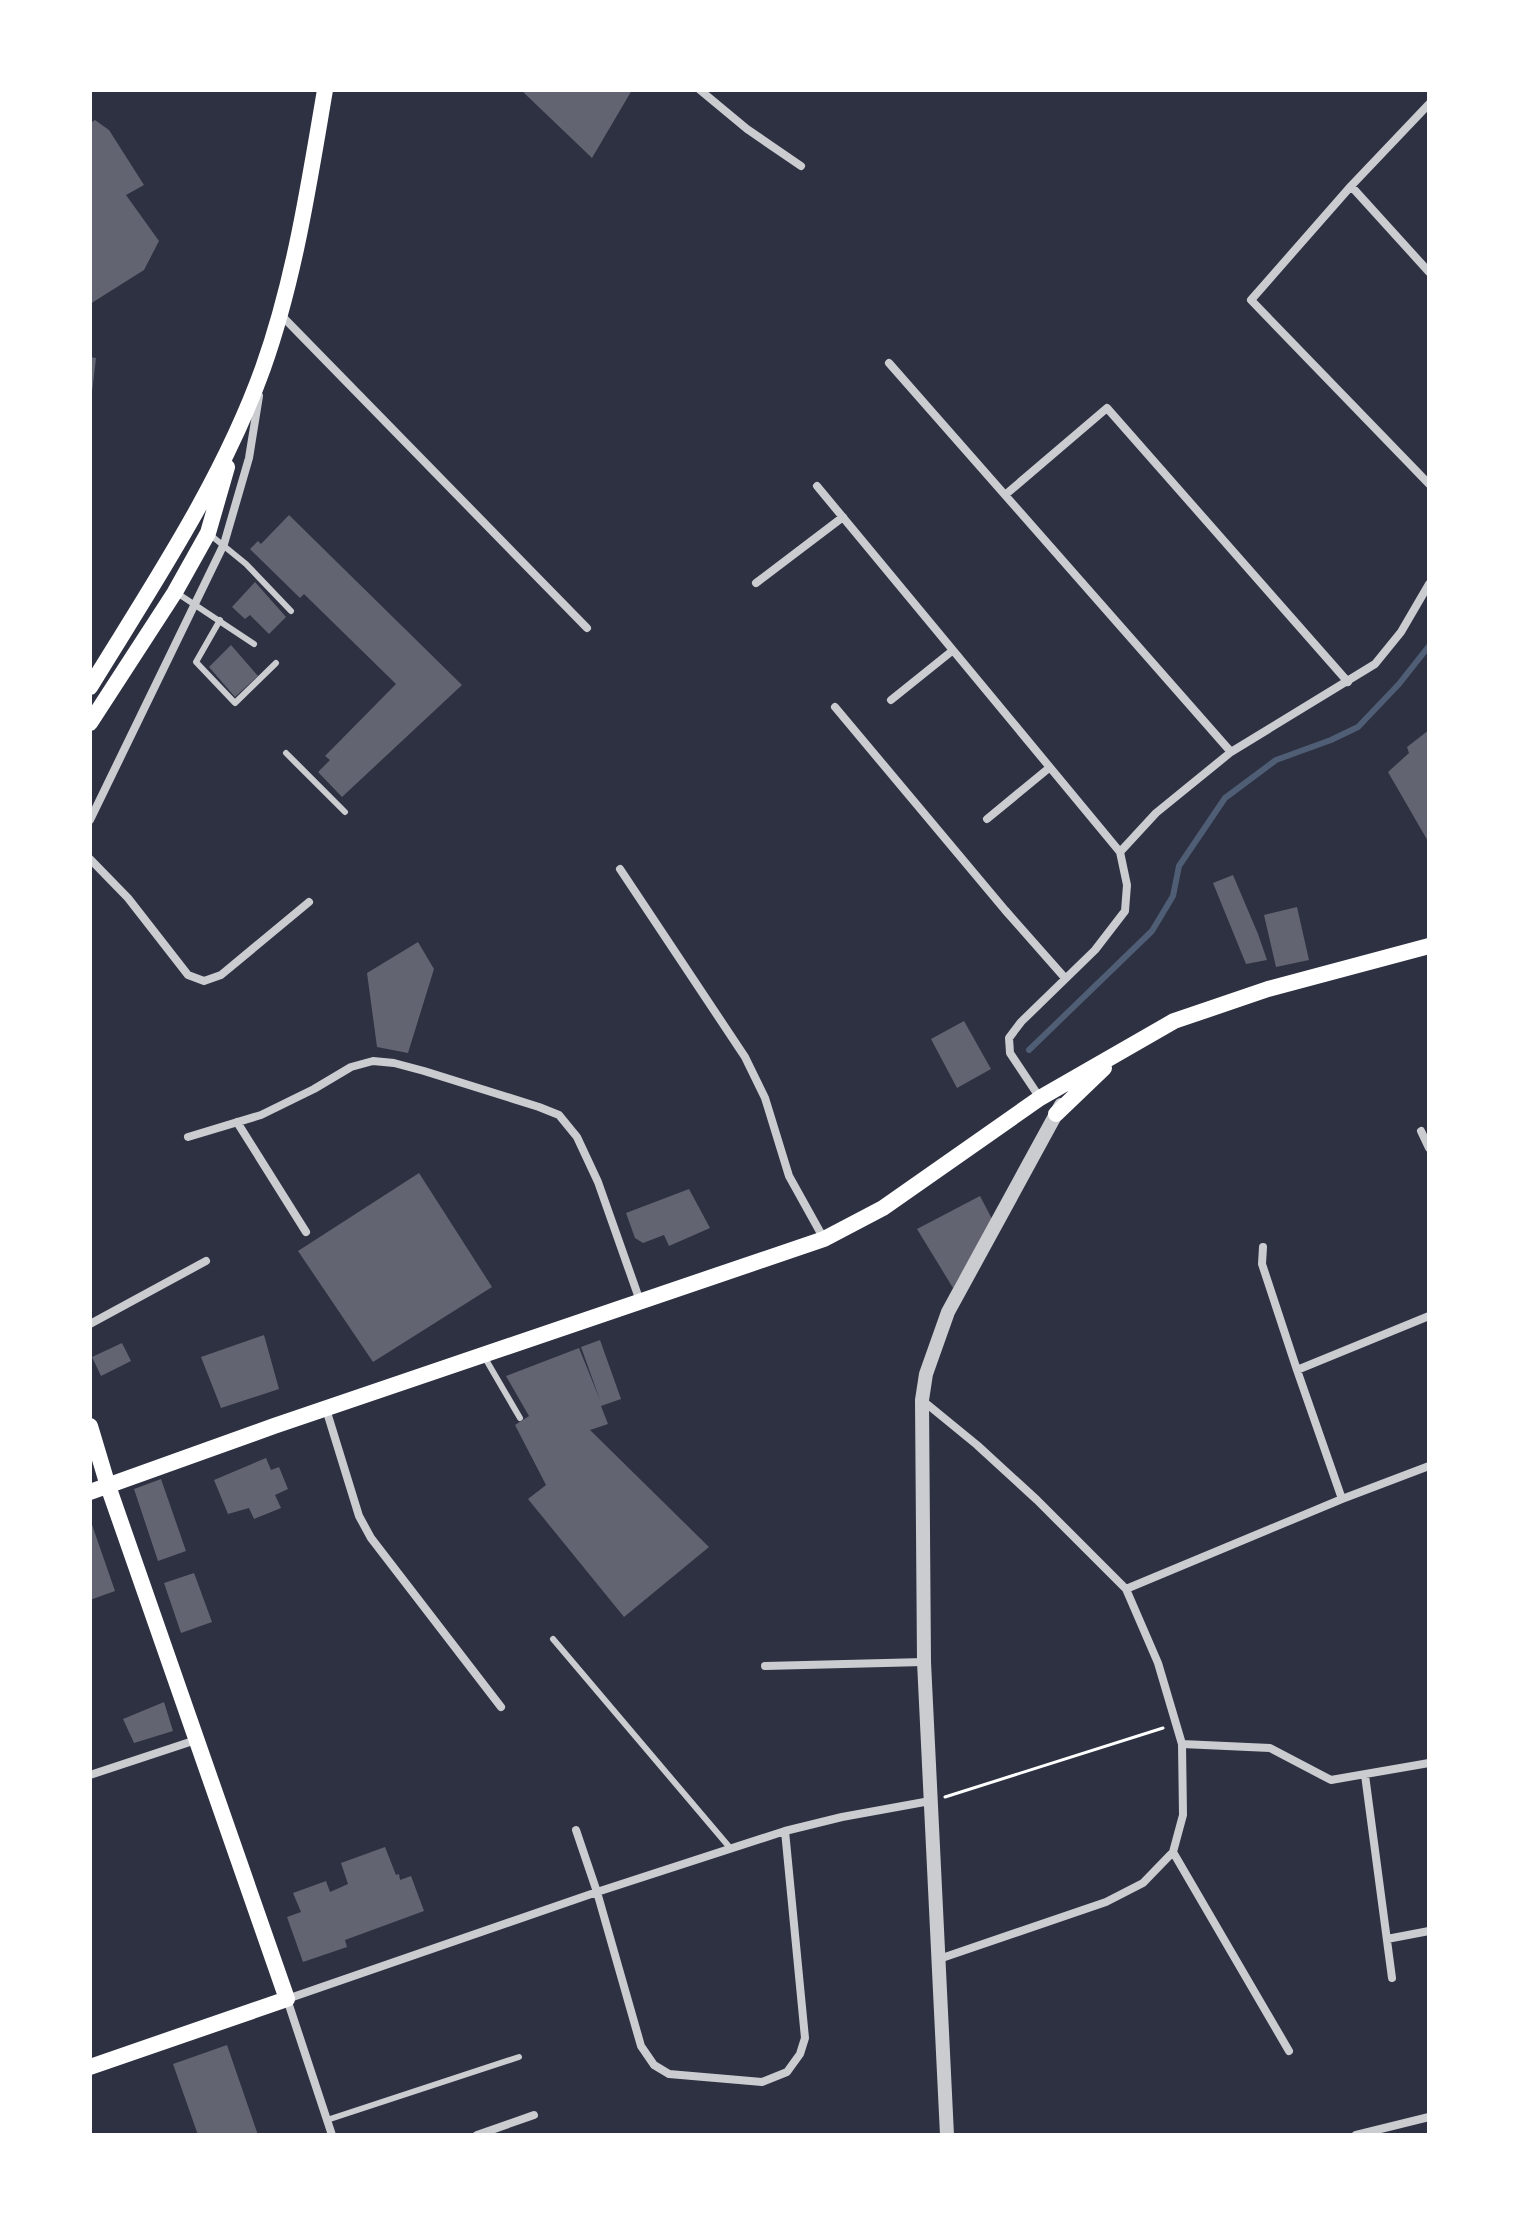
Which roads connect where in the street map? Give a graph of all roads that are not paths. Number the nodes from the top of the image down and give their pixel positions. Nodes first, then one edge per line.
1 (325, 90) edge
2 (700, 90) edge
3 (1429, 104) edge
4 (801, 166) dead end
5 (1351, 186) junction
6 (1429, 272) edge
7 (280, 314) junction
8 (889, 363) dead end
9 (263, 368) junction
10 (239, 427) junction
11 (1429, 484) edge
12 (817, 486) dead end
13 (1005, 495) junction
14 (843, 517) junction
15 (208, 533) junction
16 (224, 544) junction
17 (756, 583) dead end
18 (1429, 584) edge
19 (175, 592) junction
20 (196, 603) junction
21 (291, 611) dead end
22 (220, 620) junction
23 (587, 628) dead end
24 (254, 644) dead end
25 (952, 651) junction
26 (276, 663) dead end
27 (1348, 682) junction
28 (90, 687) edge
29 (891, 700) dead end
30 (835, 707) dead end
31 (90, 723) edge
32 (1231, 752) junction
33 (286, 753) dead end
34 (1049, 768) junction
35 (345, 812) dead end
36 (987, 819) dead end
37 (90, 820) edge
38 (1120, 852) junction
39 (90, 859) edge
40 (620, 869) dead end
41 (309, 902) dead end
42 (1429, 946) edge
43 (1065, 978) junction
44 (1133, 1045) junction
45 (1077, 1075) junction
46 (1040, 1098) junction
47 (1056, 1114) junction
48 (237, 1122) junction
49 (1421, 1131) dead end
50 (188, 1137) dead end
51 (1429, 1148) edge
52 (306, 1232) dead end
53 (824, 1239) junction
54 (1263, 1247) dead end
55 (206, 1261) dead end
56 (640, 1301) junction
57 (1429, 1316) edge
58 (90, 1324) edge
59 (483, 1355) junction
60 (1297, 1370) junction
61 (922, 1400) junction
62 (326, 1409) junction
63 (520, 1418) dead end
64 (90, 1426) edge
65 (1429, 1466) edge
66 (108, 1486) junction
67 (90, 1492) edge
68 (1342, 1499) junction
69 (1126, 1589) junction
70 (553, 1639) dead end
71 (924, 1662) junction
72 (765, 1666) dead end
73 (501, 1707) dead end
74 (197, 1740) junction
75 (1182, 1744) junction
76 (1429, 1763) edge
77 (90, 1775) edge
78 (1365, 1775) junction
79 (930, 1801) junction
80 (576, 1830) dead end
81 (785, 1831) junction
82 (731, 1849) junction
83 (1173, 1852) junction
84 (597, 1892) junction
85 (1429, 1931) edge
86 (1387, 1939) junction
87 (939, 1959) junction
88 (1392, 1978) dead end
89 (287, 1999) junction
90 (1289, 2051) dead end
91 (519, 2057) dead end
92 (90, 2067) edge
93 (534, 2115) dead end
94 (1429, 2117) edge
95 (327, 2120) junction
96 (1407, 2122) junction
97 (332, 2135) edge
98 (477, 2135) edge
99 (947, 2135) edge
100 (1356, 2135) edge
101 (1413, 2135) edge

1 - 7 main road
2 - 4 street
3 - 5 street
5 - 6 street
5 - 11 street
7 - 9 main road
7 - 23 street
8 - 13 street
9 - 10 main road
9 - 16 street
10 - 15 main road
10 - 28 main road
12 - 14 street
13 - 27 street
13 - 32 street
14 - 17 street
14 - 25 street
15 - 16 lane
15 - 19 main road
16 - 20 street
16 - 21 lane
18 - 27 street
19 - 20 lane
19 - 31 main road
20 - 22 lane
20 - 37 street
22 - 24 lane
22 - 26 lane
25 - 29 street
25 - 34 street
27 - 32 street
30 - 43 street
32 - 38 street
33 - 35 lane
34 - 36 street
34 - 38 street
38 - 43 street
39 - 41 street
40 - 53 street
42 - 44 main road
43 - 46 street
44 - 45 main road
44 - 47 main road
45 - 46 main road
45 - 47 street
46 - 53 main road
47 - 61 street
48 - 50 street
48 - 52 street
48 - 56 street
49 - 51 street
53 - 56 main road
54 - 60 street
55 - 58 street
56 - 59 main road
57 - 60 street
59 - 62 main road
59 - 63 lane
60 - 68 street
61 - 69 street
61 - 71 street
62 - 66 main road
62 - 73 street
64 - 66 main road
65 - 68 street
66 - 67 main road
66 - 74 main road
68 - 69 street
69 - 75 street
70 - 82 lane
71 - 72 street
71 - 79 street
74 - 77 street
74 - 89 main road
75 - 78 street
75 - 83 street
76 - 78 street
78 - 86 street
79 - 81 street
79 - 87 street
80 - 84 street
81 - 82 street
81 - 84 street
82 - 84 street
83 - 87 street
83 - 90 street
84 - 89 street
85 - 86 street
86 - 88 street
87 - 99 street
89 - 92 main road
89 - 95 street
91 - 95 lane
93 - 98 street
94 - 96 street
95 - 97 street
96 - 100 street
96 - 101 street

